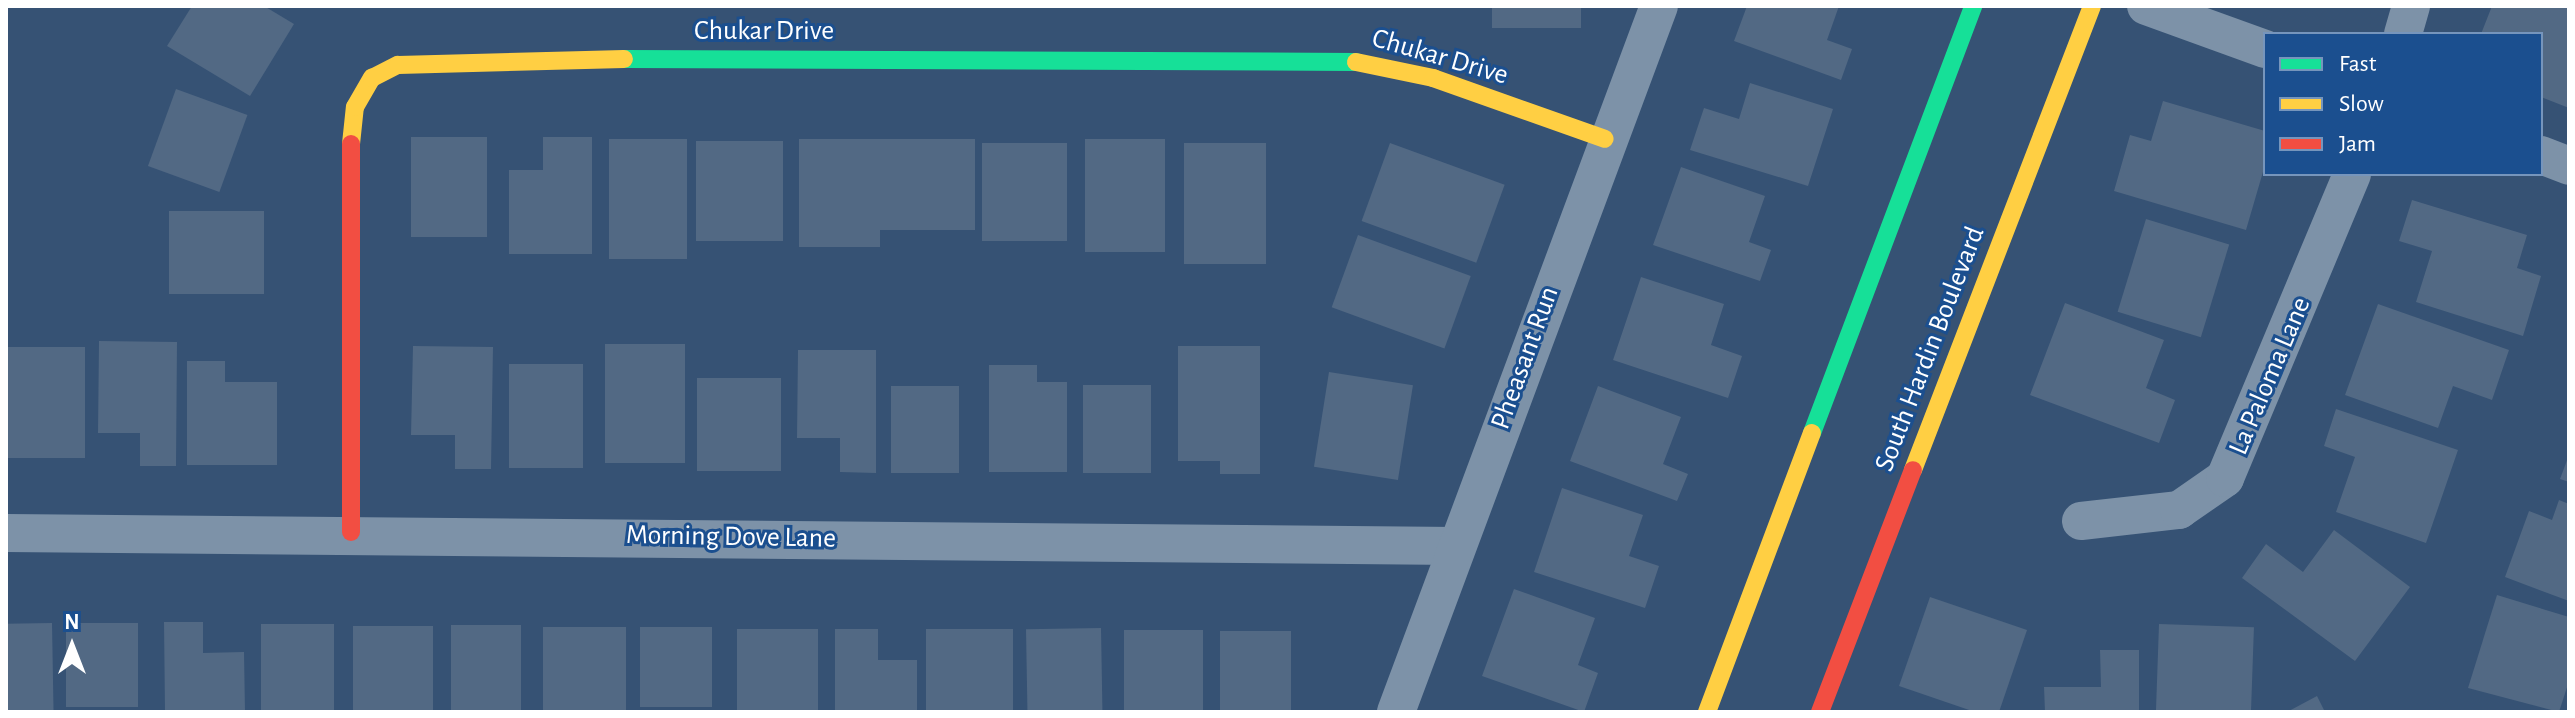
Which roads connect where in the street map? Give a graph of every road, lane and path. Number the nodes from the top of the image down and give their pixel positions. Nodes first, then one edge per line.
1 (1659, 6) edge
2 (1973, 6) edge
3 (2092, 6) edge
4 (2146, 6) edge
5 (2411, 6) edge
6 (2404, 32) edge
7 (2263, 48) edge
8 (1605, 139) junction
9 (2543, 156) edge
10 (2569, 166) edge
11 (2351, 176) edge
12 (2081, 521) dead end
13 (351, 532) junction
14 (6, 533) edge
15 (1457, 546) junction
16 (1396, 712) edge
17 (1707, 712) edge
18 (1820, 712) edge

1 - 8 street, Pheasant Run
2 - 17 street
3 - 18 street, South Hardin Boulevard
4 - 7 street
5 - 6 street
8 - 13 street, Chukar Drive
8 - 15 street, Pheasant Run
9 - 10 street
11 - 12 street, La Paloma Lane
13 - 14 street, Morning Dove Lane
13 - 15 street, Morning Dove Lane
15 - 16 street, Pheasant Run

